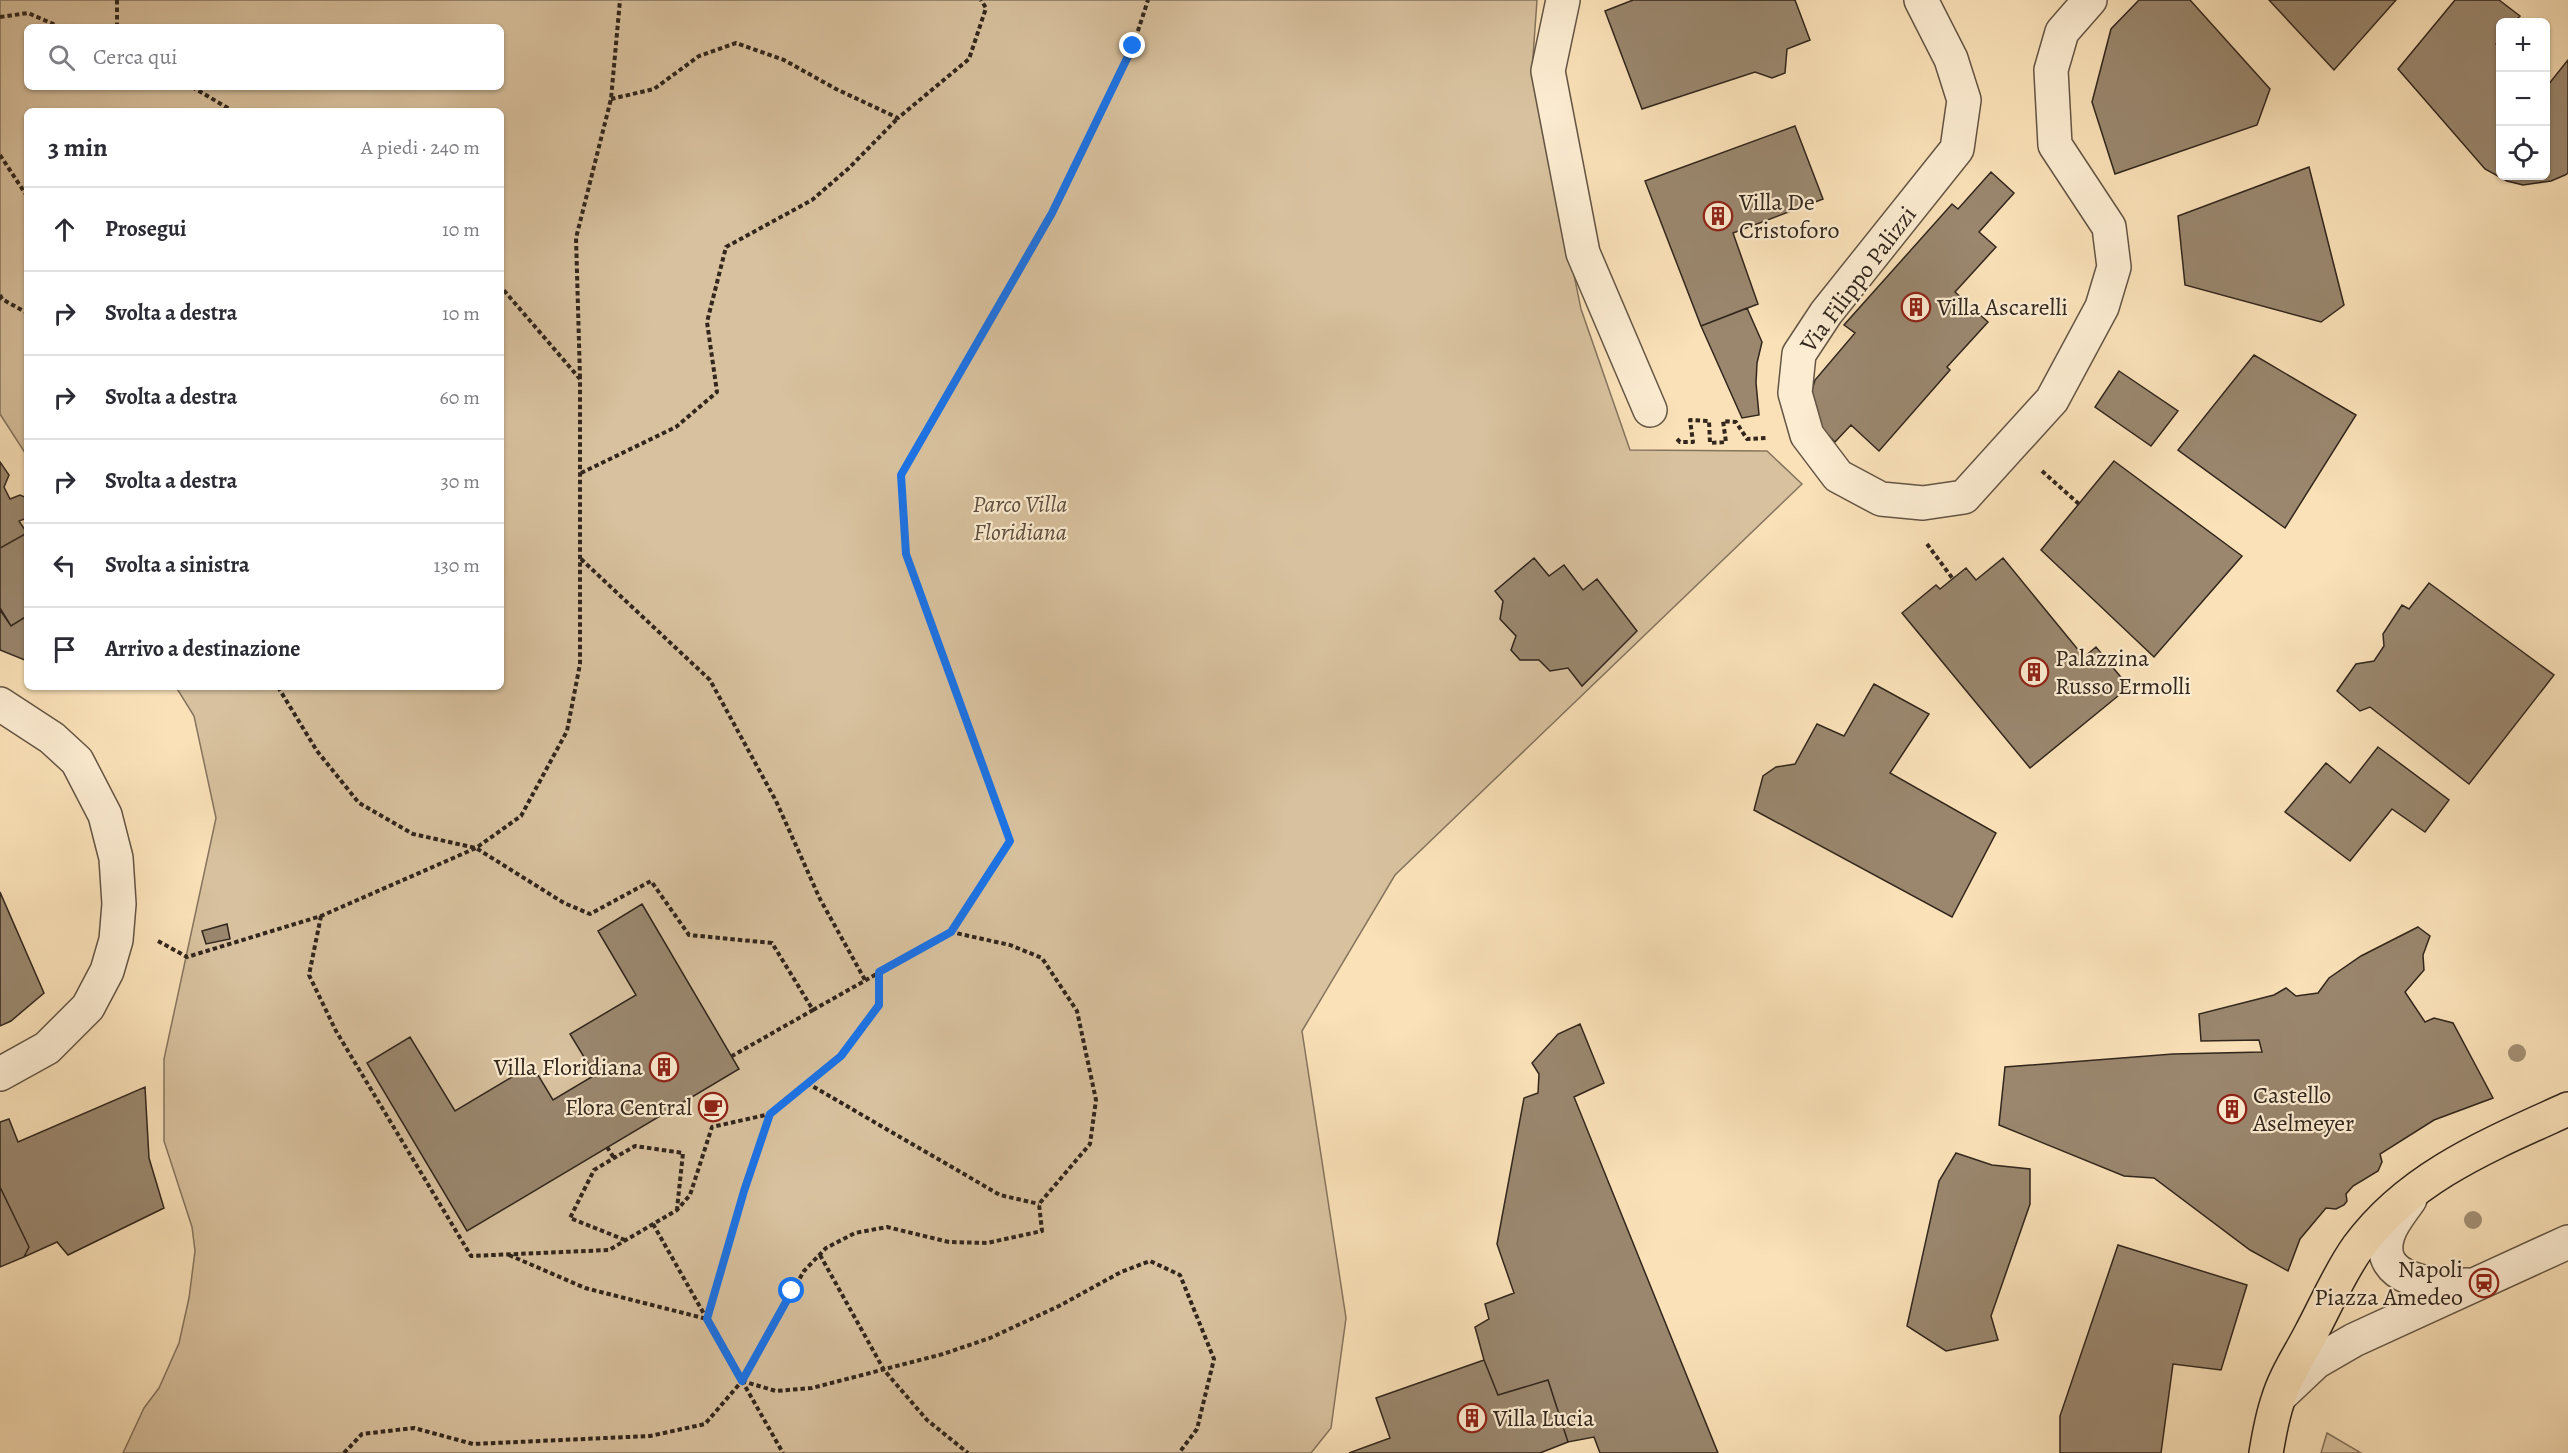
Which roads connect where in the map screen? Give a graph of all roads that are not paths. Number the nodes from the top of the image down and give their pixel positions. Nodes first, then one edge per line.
1 (1563, 0) edge
2 (1921, 0) edge
3 (2090, 0) edge
4 (1650, 410) dead end
5 (0, 704) edge
6 (0, 1074) edge
7 (2568, 1109) edge
8 (2421, 1184) junction
9 (2568, 1242) edge
10 (2472, 1285) junction
11 (2278, 1398) junction
12 (2266, 1453) edge

1 - 4 street
2 - 3 street, Via Filippo Palizzi
5 - 6 street
7 - 8 main road
8 - 10 street
8 - 11 main road
9 - 10 street
10 - 11 street
11 - 12 main road

